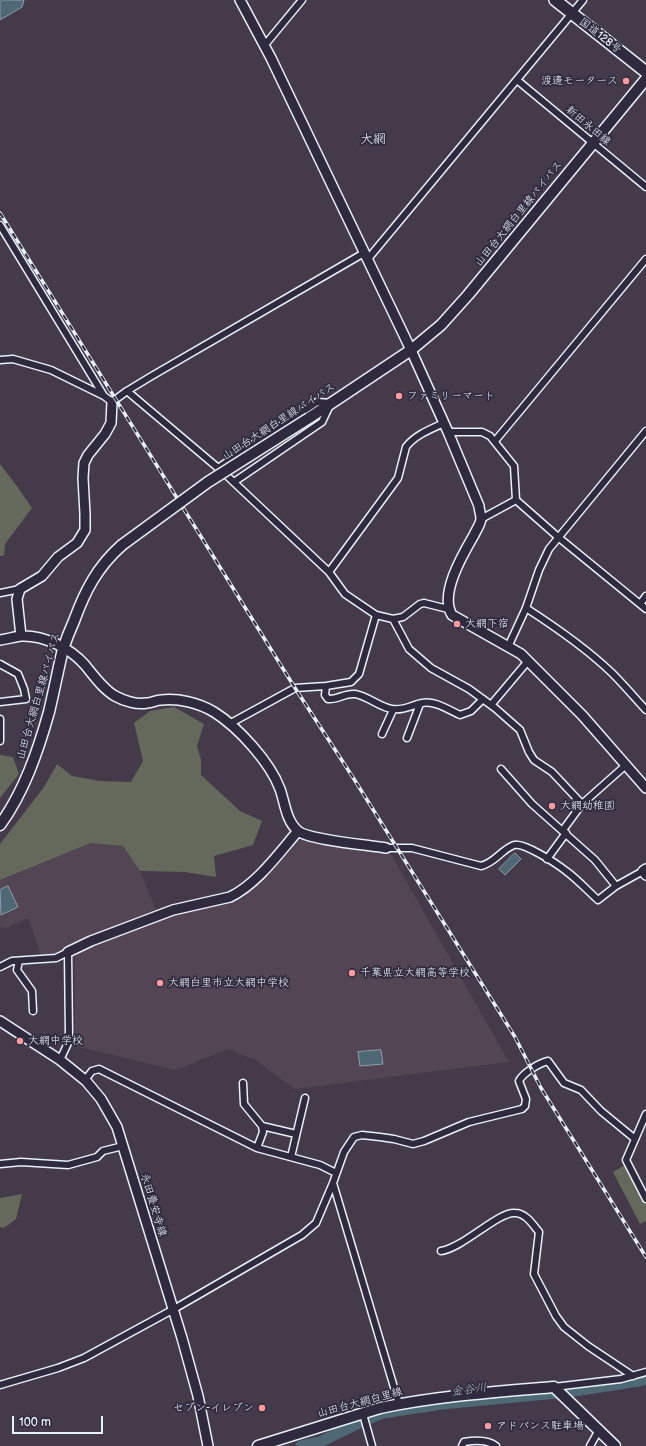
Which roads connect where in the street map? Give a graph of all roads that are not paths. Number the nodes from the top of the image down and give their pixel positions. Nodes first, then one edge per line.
1 (240, 0) edge
2 (302, 0) edge
3 (555, 0) edge
4 (583, 0) edge
5 (572, 14) junction
6 (264, 46) junction
7 (646, 72) edge
8 (646, 79) edge
9 (517, 80) junction
10 (593, 143) junction
11 (646, 187) edge
12 (0, 225) edge
13 (366, 256) junction
14 (646, 259) edge
15 (411, 350) junction
16 (0, 360) edge
17 (127, 391) junction
18 (104, 396) junction
19 (112, 402) junction
20 (331, 403) junction
21 (444, 423) junction
22 (646, 431) edge
23 (448, 432) junction
24 (495, 441) junction
25 (218, 468) junction
26 (234, 482) junction
27 (516, 500) junction
28 (481, 518) junction
29 (558, 536) junction
30 (329, 572) junction
31 (20, 589) junction
32 (0, 593) edge
33 (646, 596) edge
34 (640, 604) junction
35 (526, 608) junction
36 (448, 609) junction
37 (646, 609) edge
38 (376, 615) junction
39 (393, 619) junction
40 (21, 636) junction
41 (0, 640) edge
42 (508, 647) junction
43 (64, 648) junction
44 (528, 661) junction
45 (0, 664) edge
46 (326, 686) junction
47 (483, 699) junction
48 (0, 702) edge
49 (420, 704) junction
50 (491, 705) junction
51 (393, 710) junction
52 (646, 710) edge
53 (0, 719) edge
54 (231, 723) junction
55 (382, 734) dead end
56 (407, 738) dead end
57 (0, 741) edge
58 (626, 765) junction
59 (501, 769) dead end
60 (646, 788) edge
61 (582, 804) junction
62 (0, 825) edge
63 (298, 831) junction
64 (565, 832) junction
65 (386, 848) joint
66 (547, 859) junction
67 (645, 872) edge
68 (616, 886) junction
69 (68, 952) junction
70 (19, 961) junction
71 (0, 967) edge
72 (33, 1011) dead end
73 (0, 1021) edge
74 (60, 1060) junction
75 (85, 1080) junction
76 (243, 1083) dead end
77 (305, 1098) dead end
78 (646, 1114) edge
79 (262, 1126) junction
80 (296, 1134) junction
81 (635, 1139) junction
82 (123, 1146) junction
83 (258, 1148) junction
84 (291, 1157) junction
85 (0, 1164) edge
86 (336, 1173) junction
87 (333, 1183) junction
88 (646, 1199) edge
89 (441, 1251) dead end
90 (174, 1309) junction
91 (646, 1372) edge
92 (633, 1376) junction
93 (0, 1385) edge
94 (554, 1386) junction
95 (399, 1404) junction
96 (362, 1414) junction
97 (599, 1430) junction
98 (208, 1446) edge
99 (258, 1446) edge
100 (372, 1446) edge
101 (462, 1446) edge
102 (496, 1446) edge
103 (590, 1446) edge
104 (615, 1446) edge

1 - 6 street
2 - 6 street
3 - 5 highway, 国道128号
4 - 5 street
5 - 7 highway, 国道128号
5 - 9 street
6 - 13 street
8 - 10 main road, 山田台大網白里線バイパス
9 - 10 street, 新田永田線
9 - 13 street
10 - 11 street, 新田永田線
10 - 15 main road, 山田台大網白里線バイパス
12 - 18 street
13 - 15 street
13 - 17 street
14 - 24 street
15 - 20 main road, 山田台大網白里線バイパス
15 - 21 street
16 - 18 street
17 - 19 street
17 - 25 street
18 - 19 street
19 - 31 street
20 - 25 street
20 - 26 street
20 - 43 main road, 山田台大網白里線バイパス, bridge
21 - 23 street
21 - 30 street
22 - 29 street
23 - 24 street
23 - 28 street
24 - 27 street
25 - 26 street
26 - 30 street
27 - 28 street
27 - 29 street
28 - 36 street
29 - 34 street
29 - 35 street
30 - 38 street
31 - 32 street
31 - 40 street
33 - 34 street
34 - 37 street
35 - 42 street
35 - 52 street
36 - 39 street
36 - 42 street
38 - 39 street
38 - 46 street
39 - 47 street
40 - 41 street
40 - 43 street
42 - 44 street
43 - 54 street
43 - 62 main road, 山田台大網白里線バイパス
44 - 50 street
44 - 58 street
45 - 48 street
46 - 51 street
46 - 54 street
47 - 49 street
47 - 50 street
49 - 51 street
49 - 56 street
50 - 61 street
51 - 55 street
53 - 57 street
54 - 63 street
58 - 60 street
58 - 61 street
59 - 64 street
61 - 64 street
63 - 65 street
63 - 69 street
64 - 66 street
64 - 68 street
65 - 66 street
66 - 68 street
67 - 68 street
69 - 70 street
69 - 74 street
70 - 71 street
70 - 72 street
73 - 74 street, 永田養安寺線
74 - 75 street, 永田養安寺線
75 - 82 street, 永田養安寺線
75 - 83 street
76 - 79 street
77 - 80 street
78 - 81 street
79 - 80 street
79 - 83 street
80 - 84 street
81 - 86 street
81 - 88 street
82 - 85 street
82 - 90 street, 永田養安寺線
83 - 84 street
84 - 86 street
86 - 87 street
87 - 90 street
87 - 95 street
89 - 92 street
90 - 93 street
90 - 98 street, 永田養安寺線
91 - 92 street
92 - 94 street
94 - 95 main road, 山田台大網白里線
94 - 97 main road
95 - 96 main road, 山田台大網白里線
96 - 99 main road, 山田台大網白里線
96 - 100 street
97 - 103 street
97 - 104 main road
101 - 102 street

